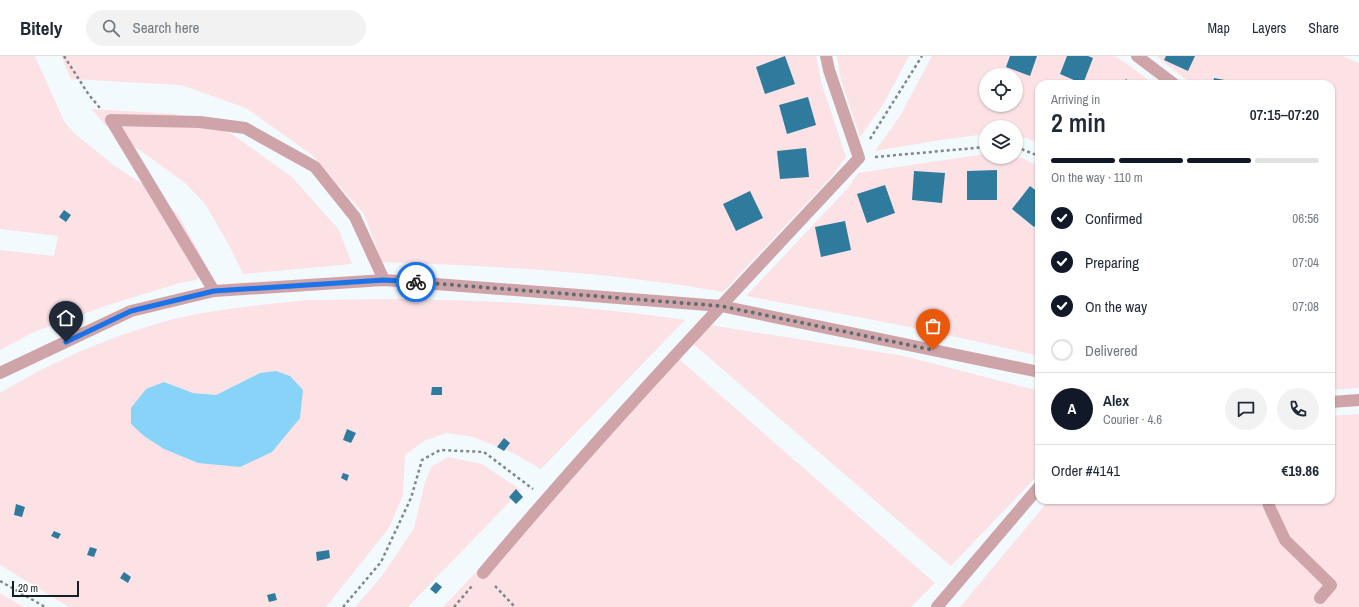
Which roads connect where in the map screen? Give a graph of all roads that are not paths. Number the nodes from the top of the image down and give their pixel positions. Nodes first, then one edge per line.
1 (826, 56) edge
2 (1137, 56) edge
3 (1169, 80) edge
4 (384, 280) junction
5 (214, 291) junction
6 (721, 306) junction
7 (1035, 371) edge
8 (0, 373) edge
9 (1359, 400) edge
10 (1335, 402) edge
11 (1035, 492) edge
12 (1269, 504) edge
13 (483, 573) road end
14 (1320, 598) dead end
15 (937, 607) edge

1 - 6 street
2 - 3 street
4 - 5 street
4 - 5 street
4 - 6 street
5 - 8 street
6 - 7 street
6 - 13 street
9 - 10 street
11 - 15 street
12 - 14 street

